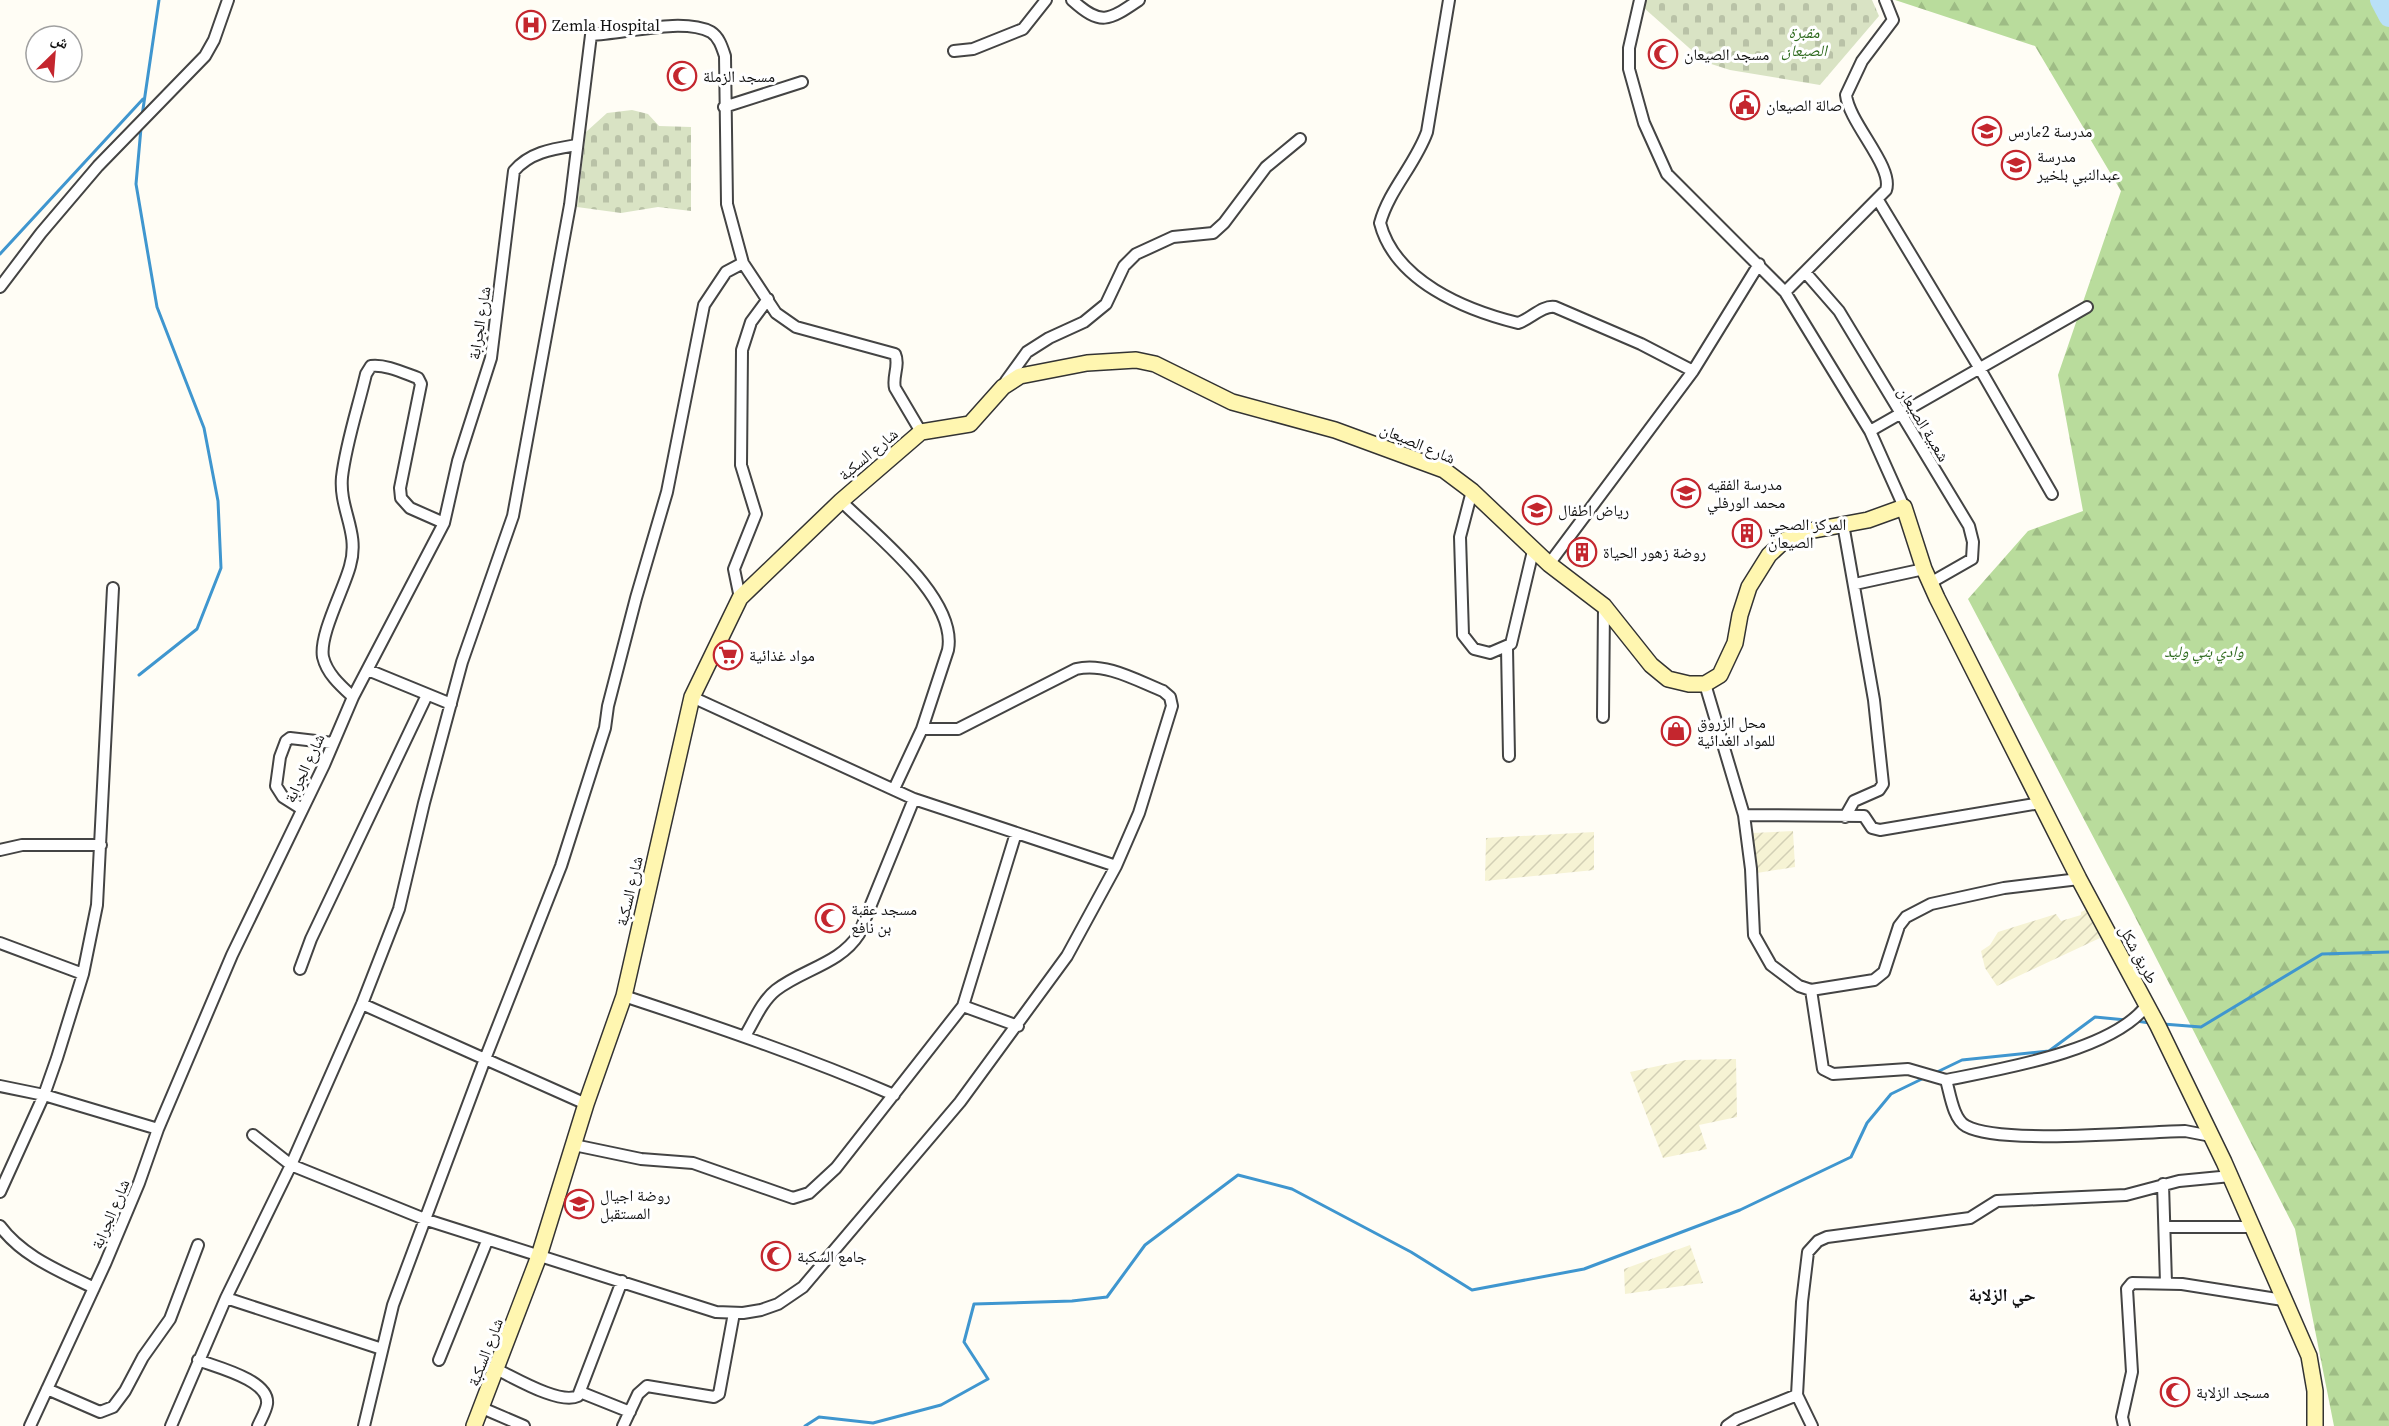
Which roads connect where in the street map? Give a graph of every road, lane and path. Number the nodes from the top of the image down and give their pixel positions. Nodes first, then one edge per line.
1 (228, 0) edge
2 (1046, 0) edge
3 (1072, 0) edge
4 (1139, 0) edge
5 (1449, 0) edge
6 (1640, 0) edge
7 (1885, 0) edge
8 (954, 51) dead end
9 (802, 82) dead end
10 (724, 107) junction
11 (1300, 139) dead end
12 (577, 145) junction
13 (1878, 200) junction
14 (742, 263) junction
15 (1759, 264) junction
16 (1805, 272) junction
17 (0, 287) edge
18 (1785, 292) junction
19 (768, 299) junction
20 (2086, 307) dead end
21 (1980, 369) junction
22 (1693, 371) junction
23 (1003, 387) junction
24 (1900, 414) junction
25 (1870, 431) junction
26 (921, 432) junction
27 (1472, 491) junction
28 (2052, 494) dead end
29 (841, 501) junction
30 (1904, 507) junction
31 (444, 523) junction
32 (1843, 524) junction
33 (1533, 551) junction
34 (1549, 564) junction
35 (1927, 576) junction
36 (1855, 584) junction
37 (113, 588) dead end
38 (740, 598) junction
39 (1604, 606) junction
40 (1507, 648) junction
41 (368, 669) junction
42 (1705, 684) junction
43 (427, 695) junction
44 (353, 697) junction
45 (692, 697) junction
46 (451, 704) junction
47 (1604, 717) dead end
48 (922, 729) junction
49 (333, 743) junction
50 (1509, 756) dead end
51 (894, 789) junction
52 (914, 799) junction
53 (2040, 803) junction
54 (302, 809) junction
55 (1744, 815) junction
56 (1845, 817) junction
57 (1016, 833) junction
58 (101, 845) junction
59 (0, 849) edge
60 (1116, 866) junction
61 (2079, 879) junction
62 (0, 943) edge
63 (300, 969) dead end
64 (83, 974) junction
65 (1811, 990) junction
66 (624, 996) junction
67 (362, 1004) junction
68 (2146, 1005) junction
69 (963, 1006) junction
70 (1017, 1026) junction
71 (745, 1036) junction
72 (485, 1059) junction
73 (1946, 1080) junction
74 (0, 1086) edge
75 (44, 1095) junction
76 (894, 1095) junction
77 (586, 1104) junction
78 (158, 1129) junction
79 (253, 1135) dead end
80 (2211, 1136) junction
81 (574, 1145) junction
82 (291, 1165) junction
83 (2231, 1176) junction
84 (2163, 1184) junction
85 (0, 1192) edge
86 (427, 1220) junction
87 (0, 1226) edge
88 (2166, 1227) junction
89 (2253, 1227) junction
90 (487, 1241) junction
91 (198, 1245) dead end
92 (539, 1256) junction
93 (622, 1281) junction
94 (2166, 1284) junction
95 (94, 1288) junction
96 (226, 1298) junction
97 (2283, 1300) junction
98 (734, 1313) junction
99 (382, 1349) junction
100 (198, 1360) junction
101 (439, 1360) dead end
102 (498, 1370) junction
103 (47, 1389) junction
104 (580, 1392) junction
105 (1797, 1395) junction
106 (482, 1408) junction
107 (630, 1412) junction
108 (30, 1426) edge
109 (171, 1426) edge
110 (258, 1426) edge
111 (364, 1426) edge
112 (474, 1426) edge
113 (524, 1426) edge
114 (623, 1426) edge
115 (1727, 1426) edge
116 (1812, 1426) edge
117 (2124, 1426) edge
118 (2315, 1426) edge

1 - 17 street
2 - 8 street
3 - 4 street
5 - 22 street
6 - 15 street
7 - 13 street
9 - 10 street
10 - 12 street
10 - 14 street
11 - 23 street
12 - 31 street, شارع الجرابة
12 - 46 street
13 - 16 street
13 - 21 street
14 - 19 street
14 - 72 street
15 - 18 street
15 - 22 street
16 - 18 street
16 - 24 street, شعبية الصيعان
18 - 25 street
19 - 26 street
19 - 38 street
20 - 21 street
21 - 24 street
21 - 28 street
22 - 34 street
23 - 26 main road, شارع الصيعان
23 - 27 main road, شارع الصيعان
24 - 25 street
24 - 35 street, شعبية الصيعان
25 - 30 street
26 - 29 main road, شارع السكبة
27 - 33 main road, شارع الصيعان
27 - 40 street
29 - 38 main road, شارع السكبة
29 - 48 street
30 - 32 main road
30 - 35 main road, طريق شكل
31 - 41 street, شارع الجرابة
31 - 44 street
32 - 36 street
32 - 42 main road
33 - 34 main road, شارع الصيعان
33 - 40 street
34 - 39 main road, شارع الصيعان
35 - 36 street
35 - 53 main road, طريق شكل
36 - 56 street
37 - 58 street
38 - 45 main road, شارع السكبة
39 - 42 main road, شارع الصيعان
39 - 47 street
40 - 50 street
41 - 43 street
41 - 44 street, شارع الجرابة
42 - 55 street
43 - 46 street
43 - 63 street
44 - 49 street, شارع الجرابة
45 - 51 street
45 - 66 main road, شارع السكبة
46 - 67 street
48 - 51 street
48 - 60 street
49 - 54 street, شارع الجرابة
49 - 54 street
51 - 52 street
52 - 57 street
52 - 71 street
53 - 56 street
53 - 61 main road, طريق شكل
54 - 78 street, شارع الجرابة
55 - 56 street
55 - 65 street
57 - 60 street
57 - 69 street
58 - 59 street
58 - 64 street
60 - 70 street
61 - 65 street
61 - 68 main road, طريق شكل
62 - 64 street
64 - 75 street
65 - 73 street
66 - 71 street
66 - 77 main road, شارع السكبة
67 - 72 street
67 - 82 street
68 - 73 street
68 - 80 main road, طريق شكل
69 - 70 street
69 - 76 street
70 - 98 street
71 - 76 street
72 - 77 street
72 - 86 street
73 - 80 street
74 - 75 street
75 - 78 street
75 - 85 street
76 - 81 street
77 - 81 main road, شارع السكبة
78 - 95 street, شارع الجرابة
79 - 82 street
80 - 83 main road, طريق شكل
81 - 92 main road, شارع السكبة
82 - 86 street
82 - 96 street
83 - 84 street
83 - 89 main road, طريق شكل
84 - 88 street
84 - 105 street
86 - 90 street
86 - 99 street
87 - 95 street
88 - 89 street
88 - 94 street
89 - 97 main road, طريق شكل
90 - 92 street
90 - 101 street
91 - 103 street
92 - 93 street
92 - 102 main road, شارع السكبة
93 - 98 street
93 - 104 street
94 - 97 street
94 - 117 street
95 - 103 street, شارع الجرابة
96 - 99 street
96 - 100 street
97 - 118 main road, طريق شكل
98 - 107 street
99 - 111 street
100 - 109 street
100 - 110 street
102 - 104 street
102 - 106 main road, شارع السكبة
103 - 108 street, شارع الجرابة
104 - 107 street
105 - 115 street
105 - 116 street
106 - 112 main road, شارع السكبة
106 - 113 street
107 - 114 street

